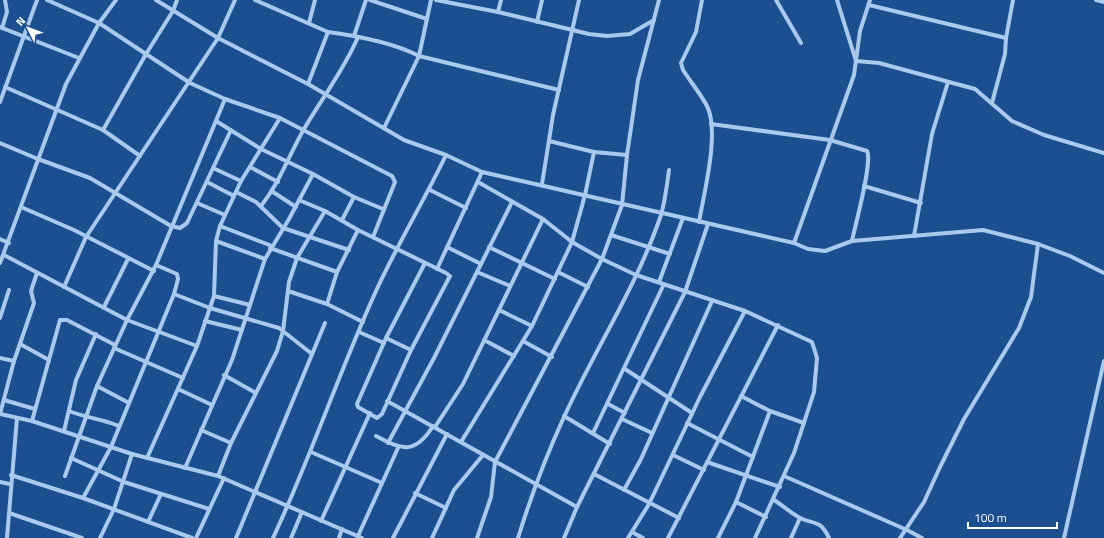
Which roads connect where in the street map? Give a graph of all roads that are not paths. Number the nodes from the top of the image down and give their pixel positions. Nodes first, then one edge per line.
1 (5, 0) edge
2 (36, 0) edge
3 (47, 0) edge
4 (116, 0) edge
5 (156, 0) edge
6 (177, 0) edge
7 (235, 0) edge
8 (255, 0) edge
9 (315, 0) edge
10 (366, 0) edge
11 (370, 0) edge
12 (431, 0) edge
13 (436, 0) edge
14 (501, 0) edge
15 (542, 0) edge
16 (579, 0) edge
17 (659, 0) edge
18 (701, 0) edge
19 (776, 0) edge
20 (837, 0) edge
21 (1013, 0) edge
22 (1096, 0) edge
23 (869, 2) edge
24 (1104, 2) edge
25 (173, 11) junction
26 (498, 12) junction
27 (427, 19) junction
28 (654, 20) junction
29 (537, 22) junction
30 (99, 23) junction
31 (309, 23) junction
32 (1, 27) edge
33 (573, 29) junction
34 (328, 32) junction
35 (24, 36) junction
36 (356, 36) junction
37 (218, 38) junction
38 (1006, 38) junction
39 (801, 43) dead end
40 (146, 54) junction
41 (419, 56) junction
42 (79, 58) junction
43 (856, 61) junction
44 (948, 82) junction
45 (190, 83) junction
46 (308, 84) junction
47 (5, 88) junction
48 (559, 90) junction
49 (326, 95) junction
50 (225, 99) junction
51 (0, 100) edge
52 (992, 103) junction
53 (55, 108) junction
54 (280, 118) junction
55 (216, 121) junction
56 (711, 124) junction
57 (384, 128) junction
58 (103, 130) junction
59 (231, 130) junction
60 (303, 130) junction
61 (549, 140) junction
62 (830, 140) junction
63 (0, 143) edge
64 (261, 148) junction
65 (594, 152) junction
66 (1104, 153) edge
67 (446, 155) junction
68 (627, 155) junction
69 (140, 156) junction
70 (38, 159) junction
71 (288, 162) junction
72 (213, 168) junction
73 (250, 168) junction
74 (669, 170) dead end
75 (482, 172) junction
76 (314, 174) junction
77 (241, 181) junction
78 (207, 182) junction
79 (278, 182) junction
80 (478, 182) junction
81 (542, 184) junction
82 (864, 186) junction
83 (430, 190) junction
84 (116, 192) junction
85 (272, 192) junction
86 (235, 194) junction
87 (585, 195) junction
88 (354, 197) junction
89 (299, 200) junction
90 (512, 202) junction
91 (197, 203) junction
92 (921, 203) junction
93 (622, 205) junction
94 (261, 206) junction
95 (21, 207) junction
96 (296, 207) junction
97 (466, 208) junction
98 (383, 209) junction
99 (326, 211) junction
100 (661, 213) junction
101 (225, 215) junction
102 (684, 218) junction
103 (543, 219) junction
104 (342, 220) junction
105 (699, 222) junction
106 (708, 224) junction
107 (171, 226) junction
108 (220, 226) junction
109 (283, 228) junction
110 (358, 230) junction
111 (610, 235) junction
112 (914, 236) junction
113 (86, 237) junction
114 (309, 237) junction
115 (372, 237) junction
116 (0, 238) edge
117 (216, 241) junction
118 (852, 241) junction
119 (572, 242) junction
120 (8, 243) junction
121 (794, 244) junction
122 (1038, 244) junction
123 (271, 247) junction
124 (447, 247) junction
125 (489, 247) junction
126 (648, 247) junction
127 (349, 250) junction
128 (397, 250) junction
129 (670, 254) junction
130 (4, 255) junction
131 (297, 258) junction
132 (128, 259) junction
133 (265, 259) junction
134 (602, 259) junction
135 (0, 263) edge
136 (425, 263) junction
137 (480, 264) junction
138 (521, 264) junction
139 (156, 265) junction
140 (437, 269) junction
141 (154, 271) junction
142 (337, 272) junction
143 (477, 272) junction
144 (558, 272) junction
145 (37, 273) junction
146 (1104, 273) edge
147 (636, 275) junction
148 (555, 279) junction
149 (659, 282) junction
150 (664, 284) junction
151 (510, 286) junction
152 (64, 287) junction
153 (588, 287) junction
154 (9, 290) dead end
155 (288, 291) junction
156 (685, 292) junction
157 (174, 294) junction
158 (214, 296) junction
159 (712, 301) junction
160 (327, 304) junction
161 (250, 305) junction
162 (104, 307) junction
163 (210, 308) junction
164 (499, 310) junction
165 (745, 310) junction
166 (246, 317) junction
167 (0, 318) edge
168 (128, 320) junction
169 (205, 321) junction
170 (363, 322) junction
171 (325, 323) dead end
172 (778, 325) junction
173 (532, 326) junction
174 (242, 330) junction
175 (159, 331) junction
176 (283, 331) junction
177 (359, 332) junction
178 (96, 334) junction
179 (385, 340) junction
180 (484, 340) junction
181 (523, 341) junction
182 (20, 344) junction
183 (115, 346) junction
184 (197, 346) junction
185 (411, 350) junction
186 (312, 354) junction
187 (514, 356) junction
188 (552, 357) junction
189 (0, 358) edge
190 (49, 360) junction
191 (14, 361) junction
192 (1104, 361) edge
193 (146, 364) junction
194 (625, 369) junction
195 (224, 375) junction
196 (183, 378) junction
197 (642, 379) junction
198 (97, 386) junction
199 (178, 389) junction
200 (256, 392) junction
201 (668, 396) junction
202 (741, 396) junction
203 (4, 400) junction
204 (387, 401) junction
205 (129, 403) junction
206 (608, 404) junction
207 (212, 405) junction
208 (36, 409) junction
209 (406, 410) junction
210 (69, 411) junction
211 (770, 411) junction
212 (625, 413) junction
213 (692, 413) junction
214 (0, 414) edge
215 (370, 414) junction
216 (564, 416) junction
217 (85, 417) junction
218 (17, 418) junction
219 (622, 419) junction
220 (32, 421) junction
221 (687, 423) junction
222 (804, 423) junction
223 (119, 426) junction
224 (434, 427) junction
225 (201, 430) junction
226 (64, 431) junction
227 (593, 433) junction
228 (652, 433) junction
229 (447, 434) junction
230 (376, 436) dead end
231 (79, 437) junction
232 (718, 440) junction
233 (461, 442) junction
234 (231, 443) junction
235 (388, 443) junction
236 (610, 444) junction
237 (111, 447) junction
238 (398, 448) junction
239 (311, 452) junction
240 (132, 454) junction
241 (483, 455) junction
242 (673, 455) junction
243 (753, 457) junction
244 (72, 458) junction
245 (147, 458) junction
246 (495, 462) junction
247 (707, 462) junction
248 (346, 467) junction
249 (185, 468) junction
250 (704, 470) junction
251 (98, 471) junction
252 (594, 474) junction
253 (11, 475) junction
254 (65, 476) dead end
255 (218, 476) junction
256 (746, 476) junction
257 (784, 476) junction
258 (224, 478) junction
259 (0, 482) edge
260 (124, 482) junction
261 (382, 483) junction
262 (10, 484) junction
263 (535, 485) junction
264 (780, 487) junction
265 (255, 490) junction
266 (624, 490) junction
267 (415, 493) junction
268 (161, 494) junction
269 (83, 498) junction
270 (774, 500) junction
271 (736, 502) junction
272 (649, 504) junction
273 (288, 505) junction
274 (577, 507) junction
275 (446, 508) junction
276 (114, 509) junction
277 (209, 509) junction
278 (302, 512) junction
279 (10, 513) junction
280 (766, 517) junction
281 (679, 518) junction
282 (800, 518) junction
283 (321, 520) junction
284 (148, 522) junction
285 (342, 529) junction
286 (907, 530) junction
287 (632, 532) junction
288 (360, 537) edge
289 (7, 538) edge
290 (82, 538) edge
291 (100, 538) edge
292 (192, 538) edge
293 (196, 538) edge
294 (236, 538) edge
295 (273, 538) edge
296 (291, 538) edge
297 (339, 538) edge
298 (393, 538) edge
299 (432, 538) edge
300 (478, 538) edge
301 (518, 538) edge
302 (564, 538) edge
303 (628, 538) edge
304 (643, 538) edge
305 (668, 538) edge
306 (718, 538) edge
307 (755, 538) edge
308 (791, 538) edge
309 (829, 538) edge
310 (900, 538) edge
311 (922, 538) edge
312 (1064, 538) edge

1 - 32 street
2 - 35 street
3 - 30 street
4 - 30 street
5 - 25 street
6 - 25 street
7 - 37 street
8 - 31 street
9 - 31 street
10 - 36 street
11 - 27 street
12 - 27 street
13 - 26 street
14 - 26 street
15 - 29 street
16 - 33 street
17 - 28 street
18 - 56 street
19 - 39 street
20 - 43 street
21 - 38 street
22 - 24 street
23 - 38 street
23 - 43 street
25 - 37 street
25 - 40 street
26 - 29 street
27 - 41 street
28 - 33 street
28 - 68 street
29 - 33 street
30 - 40 street
30 - 42 street
31 - 34 street
32 - 35 street
33 - 48 street
34 - 36 street
34 - 46 street
35 - 42 street
35 - 47 street
36 - 41 street
36 - 49 street
37 - 45 street
37 - 46 street
38 - 52 street
40 - 45 street
40 - 58 street
41 - 48 street
41 - 57 street
42 - 53 street
43 - 44 street
43 - 62 street
44 - 52 street
44 - 92 street
45 - 50 street
45 - 69 street
46 - 49 street
47 - 51 street
47 - 53 street
48 - 61 street
49 - 57 street
49 - 60 street
50 - 54 street
50 - 55 street
52 - 66 street
53 - 58 street
53 - 70 street
54 - 60 street
54 - 64 street
55 - 59 street
55 - 107 street
56 - 62 street
56 - 105 street
57 - 67 street
58 - 69 street
59 - 64 street
59 - 72 street
60 - 71 street
60 - 98 street
61 - 65 street
61 - 81 street
62 - 82 street
62 - 121 street
63 - 70 street
64 - 71 street
64 - 73 street
65 - 68 street
65 - 87 street
67 - 75 street
67 - 83 street
68 - 93 street
69 - 84 street
70 - 84 street
70 - 95 street
71 - 76 street
71 - 79 street
72 - 77 street
72 - 78 street
73 - 77 street
73 - 79 street
74 - 100 street
75 - 80 street
75 - 81 street
76 - 88 street
76 - 89 street
77 - 86 street
78 - 86 street
78 - 91 street
79 - 85 street
80 - 90 street
80 - 97 street
81 - 87 street
82 - 92 street
82 - 118 street
83 - 97 street
83 - 128 street
84 - 107 street
84 - 113 street
85 - 94 street
85 - 96 street
86 - 94 street
86 - 101 street
87 - 93 street
87 - 119 street
88 - 98 street
88 - 104 street
89 - 96 street
89 - 99 street
90 - 103 street
90 - 125 street
91 - 101 street
91 - 107 street
92 - 112 street
93 - 100 street
93 - 111 street
94 - 109 street
95 - 113 street
95 - 120 street
96 - 109 street
97 - 124 street
98 - 115 street
99 - 104 street
99 - 114 street
100 - 102 street
100 - 126 street
101 - 108 street
102 - 105 street
102 - 129 street
103 - 119 street
103 - 138 street
104 - 110 street
105 - 106 street
106 - 121 street
106 - 156 street
107 - 139 street
108 - 117 street
108 - 123 street
109 - 114 street
109 - 123 street
110 - 115 street
110 - 127 street
111 - 126 street
111 - 134 street
112 - 118 street
112 - 122 street
113 - 132 street
113 - 152 street
114 - 127 street
114 - 131 street
115 - 128 street
116 - 120 street
117 - 133 street
117 - 158 street
118 - 121 street
119 - 134 street
119 - 144 street
120 - 130 street
122 - 146 street
122 - 286 street
123 - 131 street
123 - 133 street
124 - 137 street
124 - 140 street
125 - 137 street
125 - 138 street
126 - 129 street
126 - 147 street
127 - 142 street
128 - 136 street
128 - 170 street
129 - 149 street
130 - 135 street
130 - 145 street
131 - 142 street
131 - 155 street
132 - 141 street
132 - 162 street
133 - 161 street
134 - 147 street
134 - 153 street
136 - 140 street
136 - 179 street
137 - 143 street
138 - 148 street
138 - 151 street
139 - 141 street
139 - 157 street
140 - 185 street
141 - 168 street
142 - 160 street
143 - 151 street
143 - 209 street
144 - 148 street
144 - 153 street
145 - 152 street
145 - 182 street
147 - 149 street
147 - 216 street
148 - 173 street
149 - 150 street
150 - 156 street
150 - 194 street
151 - 164 street
152 - 162 street
153 - 188 street
154 - 167 street
155 - 160 street
155 - 176 street
156 - 159 street
156 - 197 street
157 - 163 street
157 - 175 street
158 - 161 street
158 - 163 street
159 - 165 street
159 - 201 street
160 - 170 street
161 - 166 street
162 - 168 street
163 - 166 street
163 - 169 street
164 - 173 street
164 - 180 street
165 - 172 street
165 - 213 street
166 - 174 street
166 - 176 street
168 - 175 street
168 - 183 street
169 - 174 street
169 - 184 street
170 - 177 street
171 - 186 street
172 - 202 street
172 - 222 street
173 - 181 street
174 - 195 street
175 - 184 street
175 - 193 street
176 - 186 street
176 - 200 street
177 - 179 street
177 - 239 street
178 - 183 street
178 - 190 street
178 - 210 street
179 - 185 street
179 - 215 street
180 - 187 street
180 - 224 street
181 - 187 street
181 - 188 street
182 - 190 street
182 - 191 street
183 - 193 street
183 - 198 street
184 - 196 street
185 - 204 street
186 - 265 street
187 - 233 street
188 - 246 street
189 - 191 street
190 - 208 street
191 - 203 street
192 - 312 street
193 - 196 street
193 - 205 street
194 - 197 street
194 - 206 street
195 - 200 street
195 - 207 street
196 - 199 street
197 - 201 street
197 - 212 street
198 - 205 street
198 - 217 street
199 - 207 street
199 - 245 street
200 - 234 street
201 - 213 street
201 - 228 street
202 - 211 street
202 - 232 street
203 - 208 street
203 - 214 street
204 - 209 street
204 - 215 street
205 - 223 street
206 - 212 street
206 - 227 street
207 - 225 street
208 - 220 street
209 - 224 street
209 - 235 street
210 - 217 street
210 - 226 street
211 - 222 street
211 - 243 street
212 - 219 street
213 - 221 street
214 - 218 street
215 - 248 street
216 - 227 street
216 - 263 street
217 - 223 street
217 - 231 street
218 - 220 street
218 - 253 street
219 - 228 street
219 - 236 street
220 - 226 street
221 - 232 street
221 - 242 street
222 - 257 street
223 - 237 street
224 - 229 street
224 - 238 street
225 - 234 street
225 - 249 street
226 - 231 street
227 - 236 street
228 - 266 street
229 - 233 street
229 - 267 street
230 - 235 street
231 - 237 street
231 - 244 street
232 - 243 street
232 - 247 street
233 - 241 street
234 - 255 street
235 - 238 street
236 - 252 street
237 - 240 street
237 - 251 street
238 - 261 street
239 - 248 street
239 - 273 street
240 - 245 street
240 - 260 street
241 - 246 street
241 - 275 street
242 - 250 street
242 - 272 street
243 - 256 street
244 - 251 street
244 - 254 street
245 - 249 street
246 - 263 street
246 - 300 street
247 - 250 street
247 - 256 street
248 - 261 street
248 - 283 street
249 - 255 street
250 - 281 street
251 - 260 street
251 - 269 street
252 - 266 street
252 - 274 street
253 - 262 street
253 - 269 street
255 - 258 street
256 - 264 street
256 - 271 street
257 - 264 street
257 - 286 street
258 - 265 street
258 - 277 street
259 - 262 street
260 - 268 street
260 - 276 street
261 - 288 street
262 - 279 street
263 - 274 street
263 - 301 street
264 - 270 street
265 - 273 street
265 - 294 street
266 - 272 street
267 - 275 street
267 - 298 street
268 - 277 street
268 - 284 street
269 - 276 street
270 - 280 street
270 - 282 street
271 - 280 street
271 - 306 street
272 - 281 street
272 - 287 street
273 - 278 street
273 - 295 street
274 - 302 street
275 - 299 street
276 - 284 street
276 - 291 street
277 - 293 street
278 - 283 street
278 - 296 street
279 - 289 street
279 - 290 street
280 - 307 street
281 - 305 street
282 - 308 street
282 - 309 street
283 - 285 street
284 - 292 street
285 - 288 street
285 - 297 street
286 - 310 street
286 - 311 street
287 - 303 street
287 - 304 street

